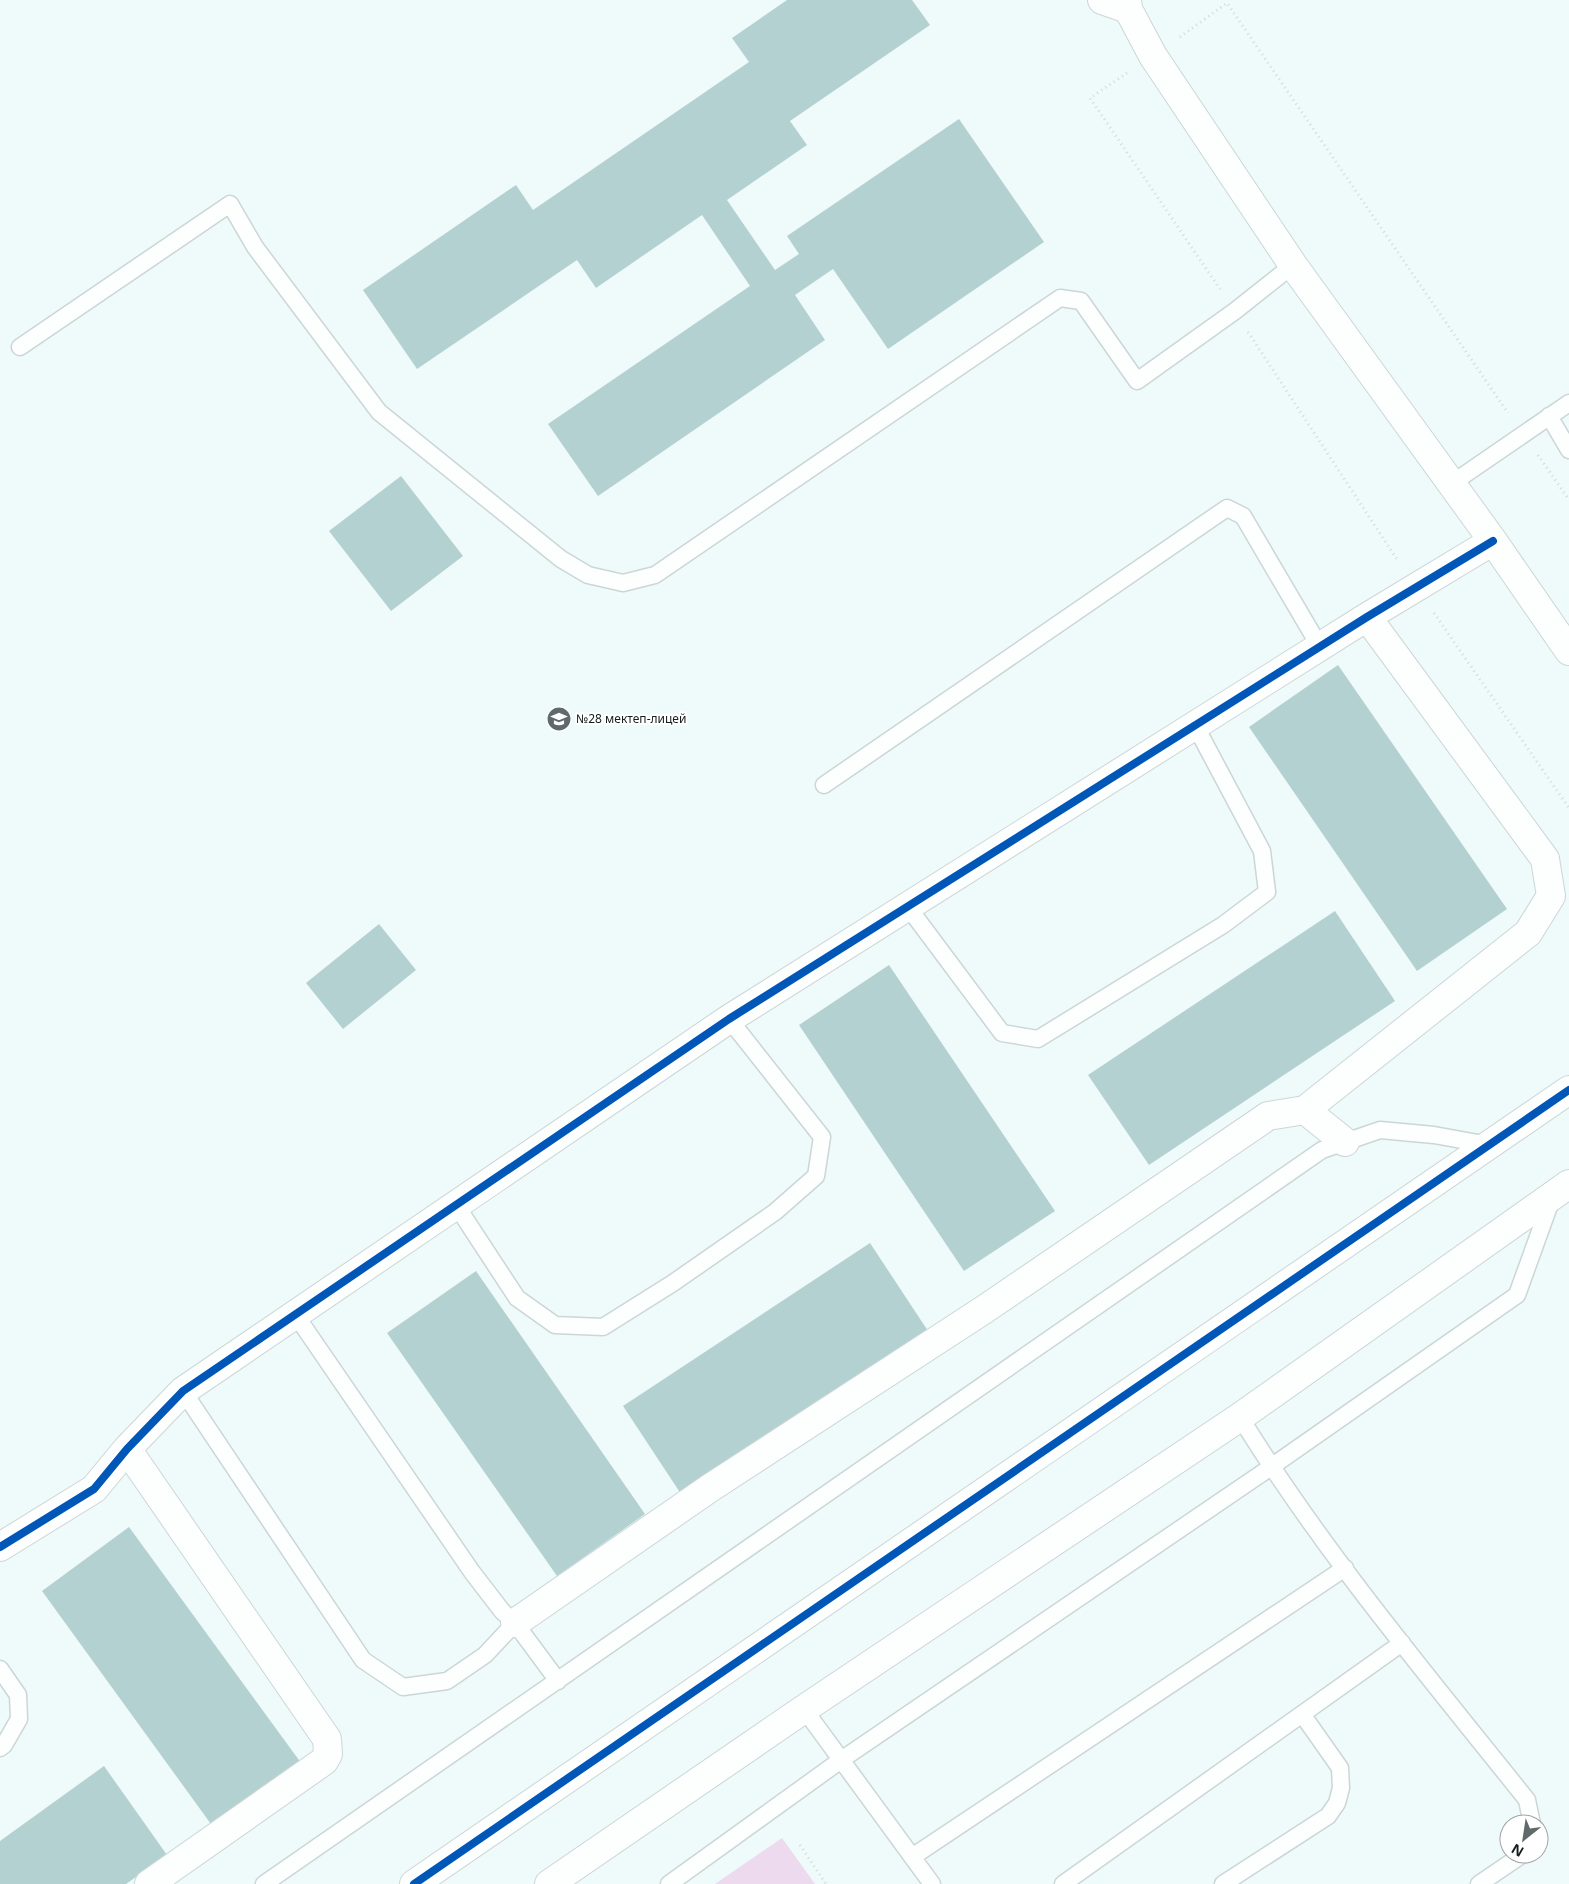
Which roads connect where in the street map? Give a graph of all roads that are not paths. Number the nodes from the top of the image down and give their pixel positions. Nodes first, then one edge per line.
1 (1102, 0) edge
2 (1128, 5) edge
3 (1293, 265) junction
4 (20, 347) dead end
5 (1569, 403) edge
6 (1549, 416) junction
7 (1569, 450) edge
8 (1451, 484) junction
9 (1493, 541) junction
10 (1367, 617) junction
11 (1320, 647) junction
12 (1569, 651) edge
13 (1195, 726) junction
14 (824, 785) dead end
15 (908, 907) junction
16 (729, 1019) junction
17 (1569, 1090) edge
18 (1306, 1110) junction
19 (1345, 1142) junction
20 (1489, 1145) junction
21 (1561, 1190) edge
22 (456, 1205) junction
23 (295, 1314) junction
24 (183, 1391) junction
25 (1240, 1417) junction
26 (127, 1449) junction
27 (1271, 1467) junction
28 (0, 1547) edge
29 (1345, 1568) junction
30 (515, 1623) junction
31 (1402, 1643) junction
32 (0, 1668) edge
33 (558, 1681) junction
34 (804, 1709) junction
35 (1302, 1714) junction
36 (0, 1748) edge
37 (841, 1760) junction
38 (1530, 1814) edge
39 (912, 1857) junction
40 (1508, 1864) edge
41 (1082, 1878) edge
42 (159, 1882) edge
43 (264, 1884) edge
44 (414, 1884) edge
45 (549, 1884) edge
46 (669, 1884) edge
47 (932, 1884) edge
48 (1063, 1884) edge
49 (1223, 1884) edge
50 (1479, 1884) edge

1 - 2 street
2 - 3 street
3 - 4 lane
3 - 8 street
5 - 6 lane
6 - 7 lane
6 - 8 lane
8 - 9 street
9 - 10 street
9 - 12 street
10 - 11 street
10 - 18 street
11 - 13 street
11 - 14 lane
13 - 15 street
13 - 15 lane
15 - 16 street
16 - 22 street
16 - 22 lane
17 - 20 street
18 - 19 street
18 - 30 street
19 - 20 lane
19 - 33 lane
20 - 44 street
21 - 25 street
21 - 27 lane
22 - 23 street
23 - 24 street
23 - 30 lane
24 - 26 street
24 - 30 lane
25 - 27 lane
25 - 34 street
26 - 28 street
26 - 42 street
27 - 29 lane
27 - 37 lane
29 - 31 lane
29 - 39 lane
30 - 33 lane
31 - 35 lane
31 - 38 lane
32 - 36 lane
33 - 43 lane
34 - 37 lane
34 - 45 street
35 - 41 lane
35 - 49 lane
37 - 39 lane
37 - 46 lane
39 - 47 lane
40 - 50 lane
41 - 48 lane

